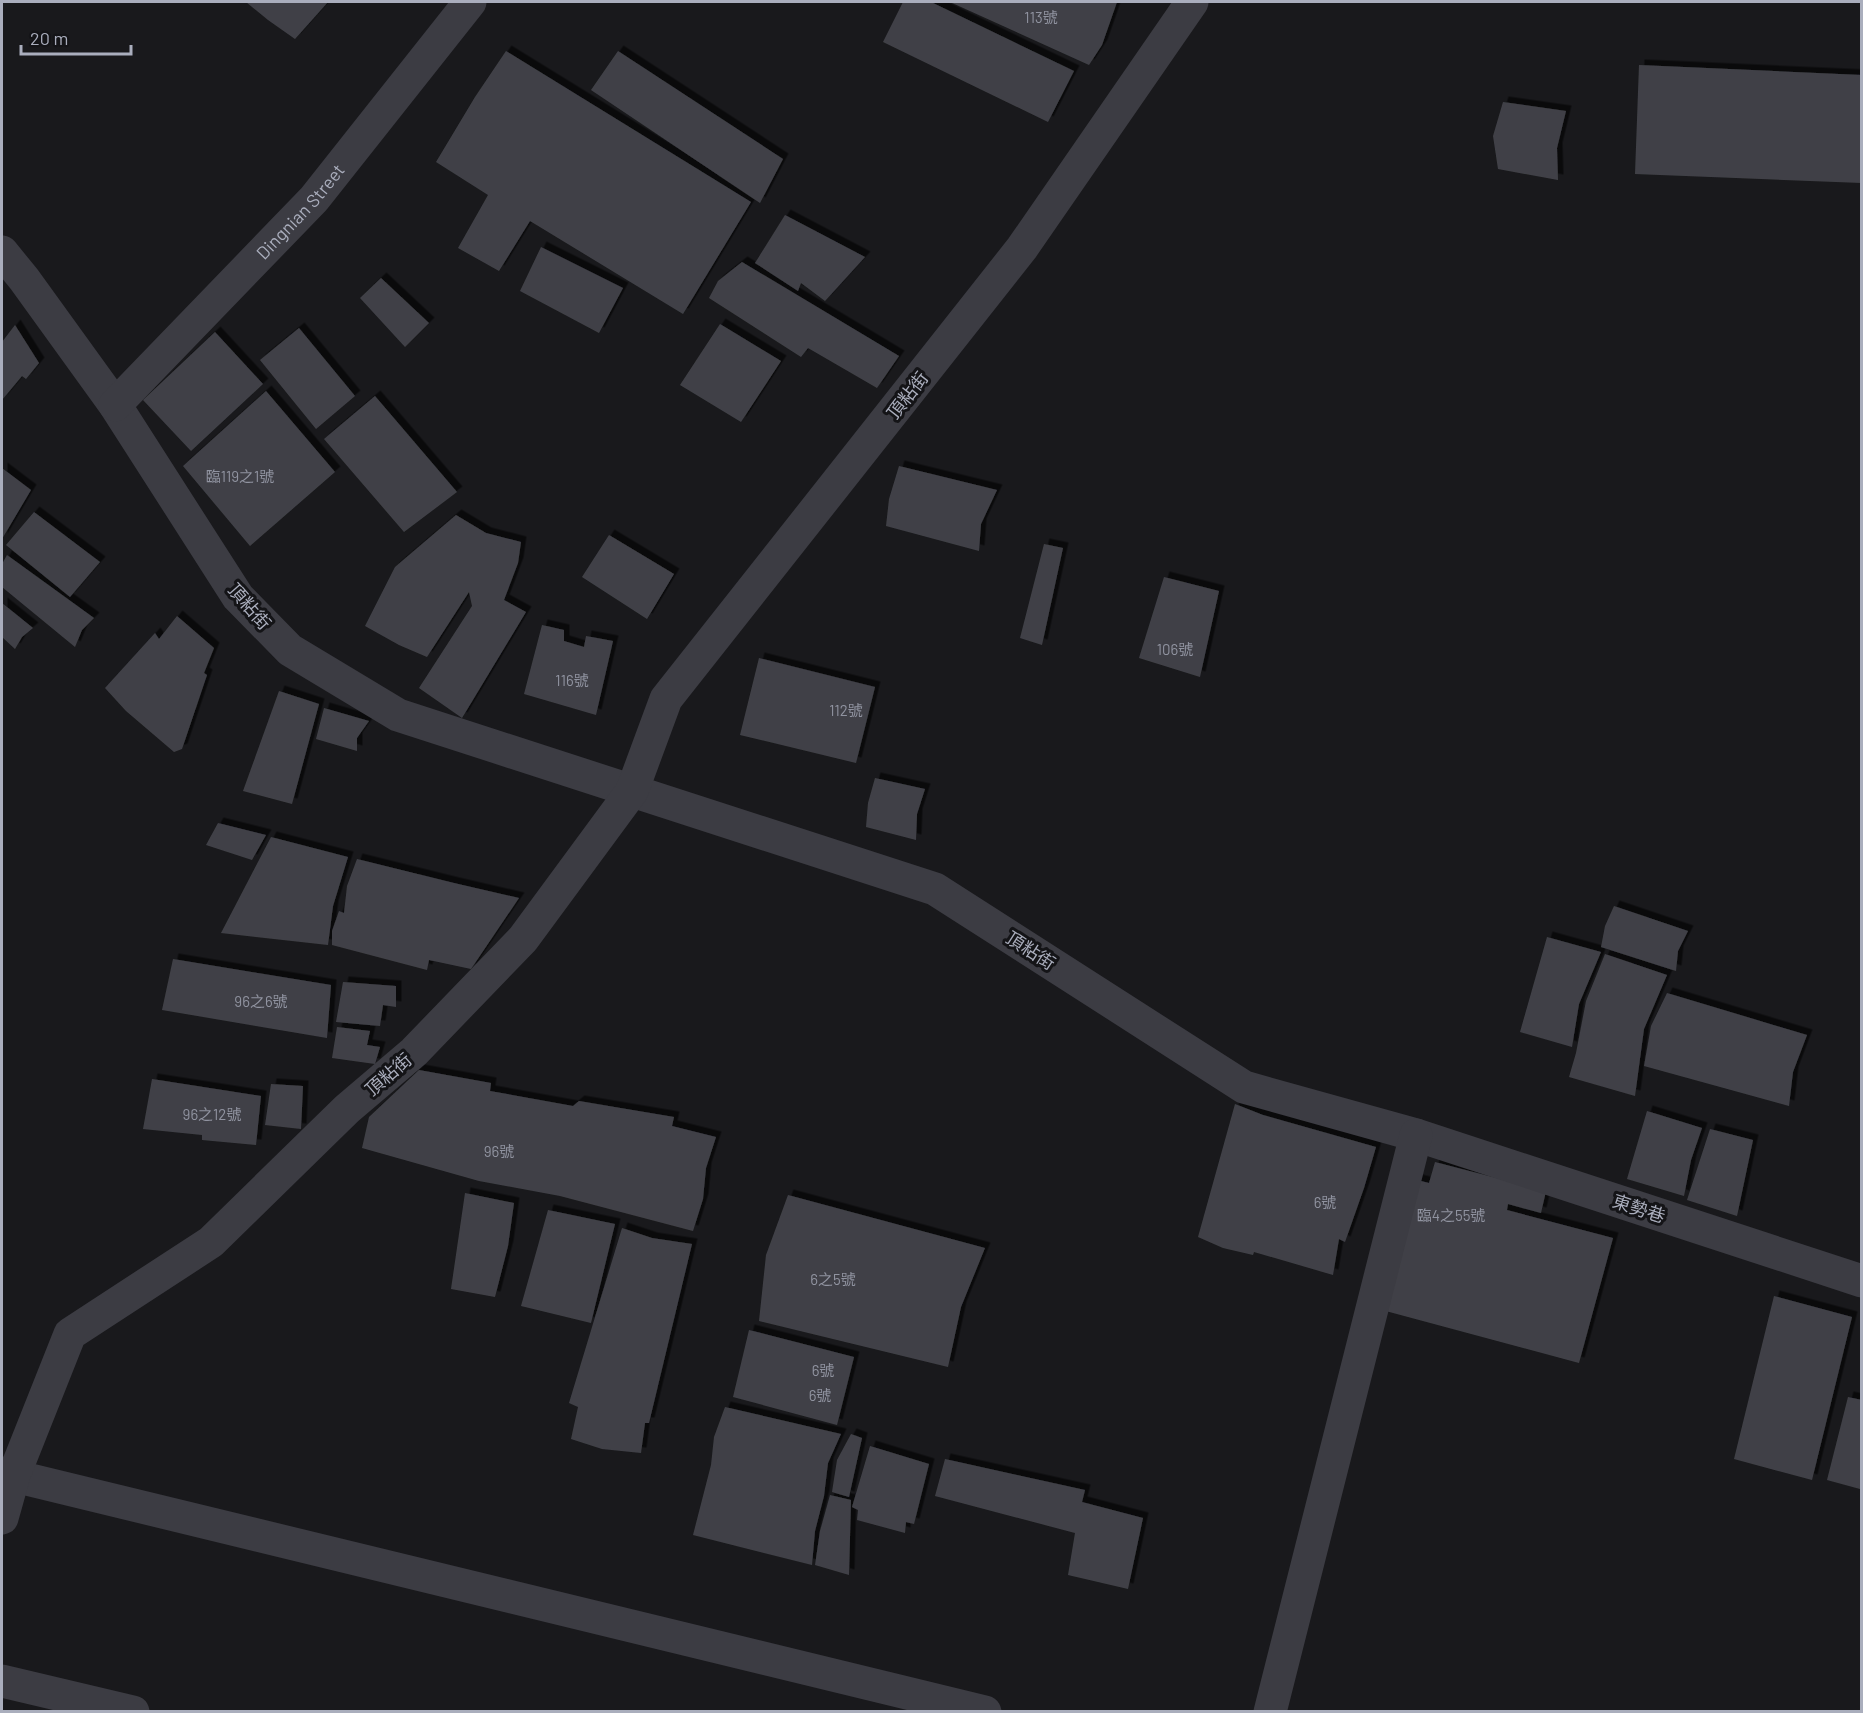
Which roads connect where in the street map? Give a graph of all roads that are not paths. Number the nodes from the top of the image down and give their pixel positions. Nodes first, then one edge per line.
1 (470, 2) edge
2 (1192, 2) edge
3 (2, 252) edge
4 (115, 405) junction
5 (632, 791) junction
6 (1416, 1135) junction
7 (1862, 1281) edge
8 (8, 1474) edge
9 (2, 1518) edge
10 (2, 1681) edge
11 (133, 1712) edge
12 (985, 1712) edge
13 (1270, 1712) edge

1 - 4 street, Dingnian Street
2 - 5 street, 頂粘街
3 - 4 street, 頂粘街
4 - 5 street, 頂粘街
5 - 6 street, 頂粘街
5 - 8 street, 頂粘街
6 - 7 street, 東勢巷
6 - 13 street
8 - 9 street, 頂粘街
8 - 12 street
10 - 11 street

